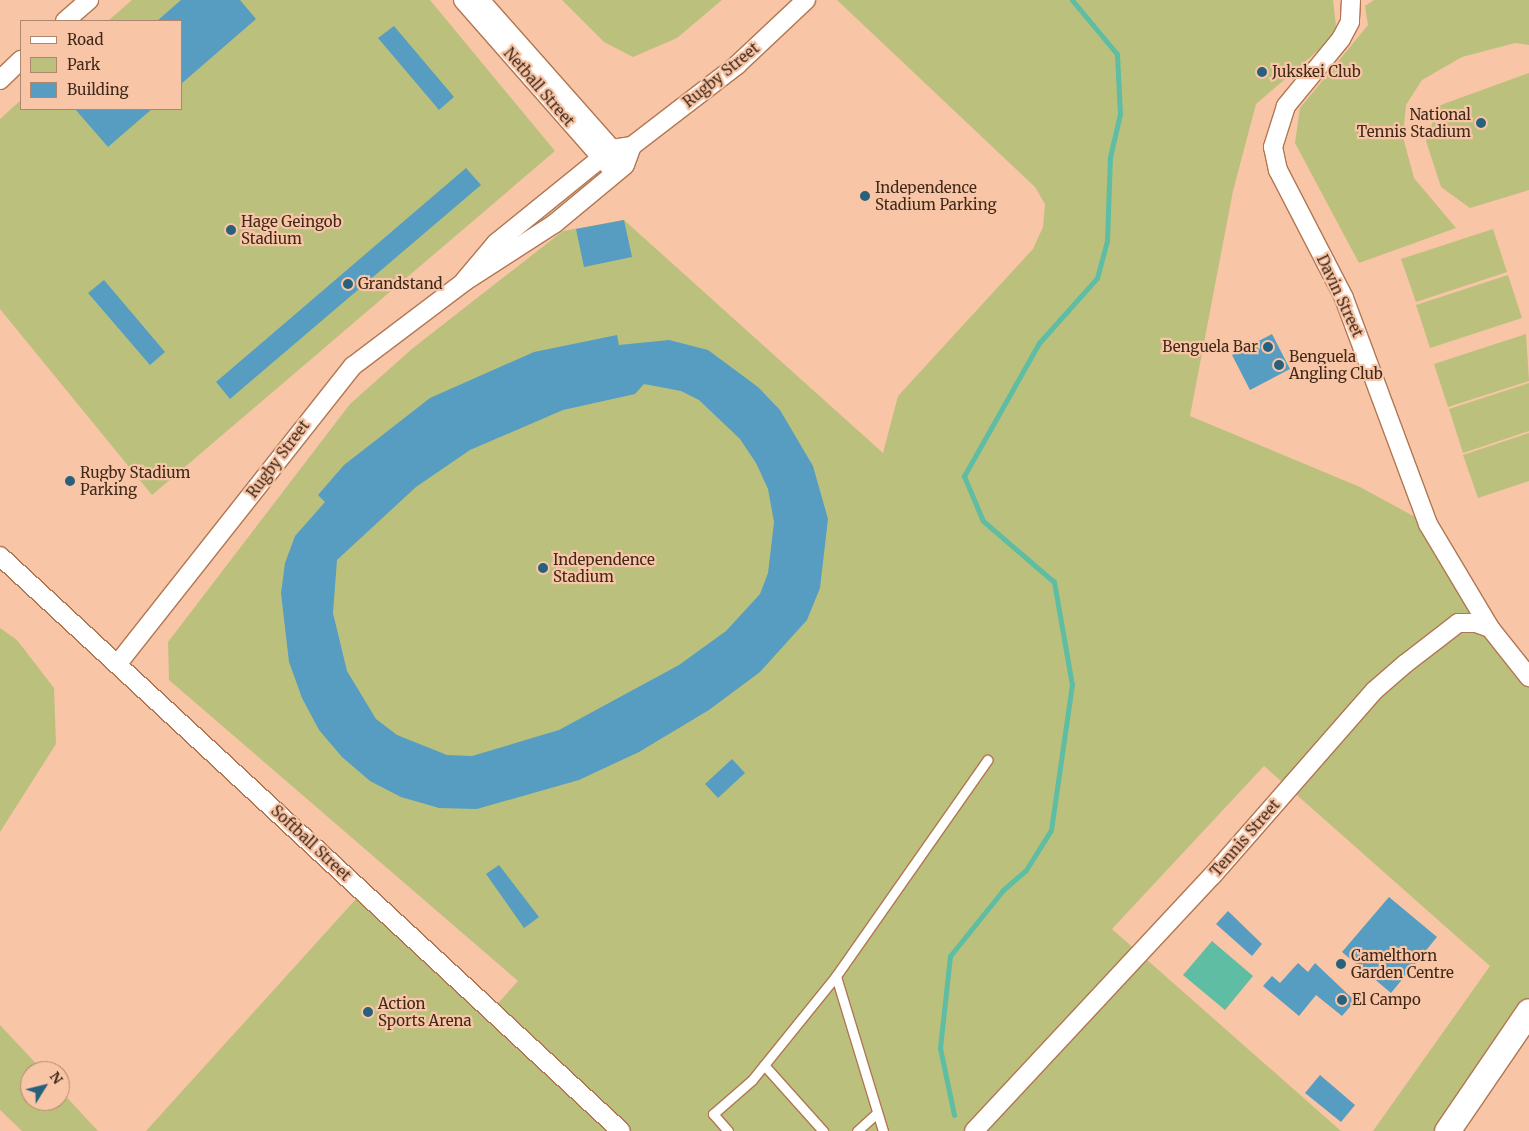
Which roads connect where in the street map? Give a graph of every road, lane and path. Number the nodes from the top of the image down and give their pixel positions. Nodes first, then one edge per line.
1 (88, 0) edge
2 (463, 0) edge
3 (480, 0) edge
4 (806, 0) edge
5 (1351, 0) edge
6 (66, 20) edge
7 (20, 61) edge
8 (0, 80) edge
9 (632, 146) junction
10 (607, 154) junction
11 (620, 169) junction
12 (464, 282) junction
13 (0, 556) edge
14 (1490, 628) junction
15 (118, 662) junction
16 (1529, 677) edge
17 (987, 760) dead end
18 (836, 976) junction
19 (1529, 1012) edge
20 (764, 1065) junction
21 (877, 1113) junction
22 (621, 1131) edge
23 (728, 1131) edge
24 (823, 1131) edge
25 (857, 1131) edge
26 (883, 1131) edge
27 (974, 1131) edge
28 (1446, 1131) edge

1 - 6 street
2 - 10 street, Netball Street
3 - 10 street, Netball Street
4 - 9 street, Rugby Street
5 - 14 street, Davin Street
7 - 8 street
9 - 10 street, Rugby Street
9 - 11 street
10 - 11 street, Netball Street
10 - 12 street, Rugby Street
11 - 12 street, Rugby Street
12 - 15 street, Rugby Street
13 - 15 street, Softball Street
14 - 16 street
14 - 27 street, Tennis Street
15 - 22 street, Softball Street
17 - 18 lane
18 - 20 lane
18 - 21 lane
19 - 28 street
20 - 23 lane
20 - 24 lane
21 - 25 lane
21 - 26 lane

